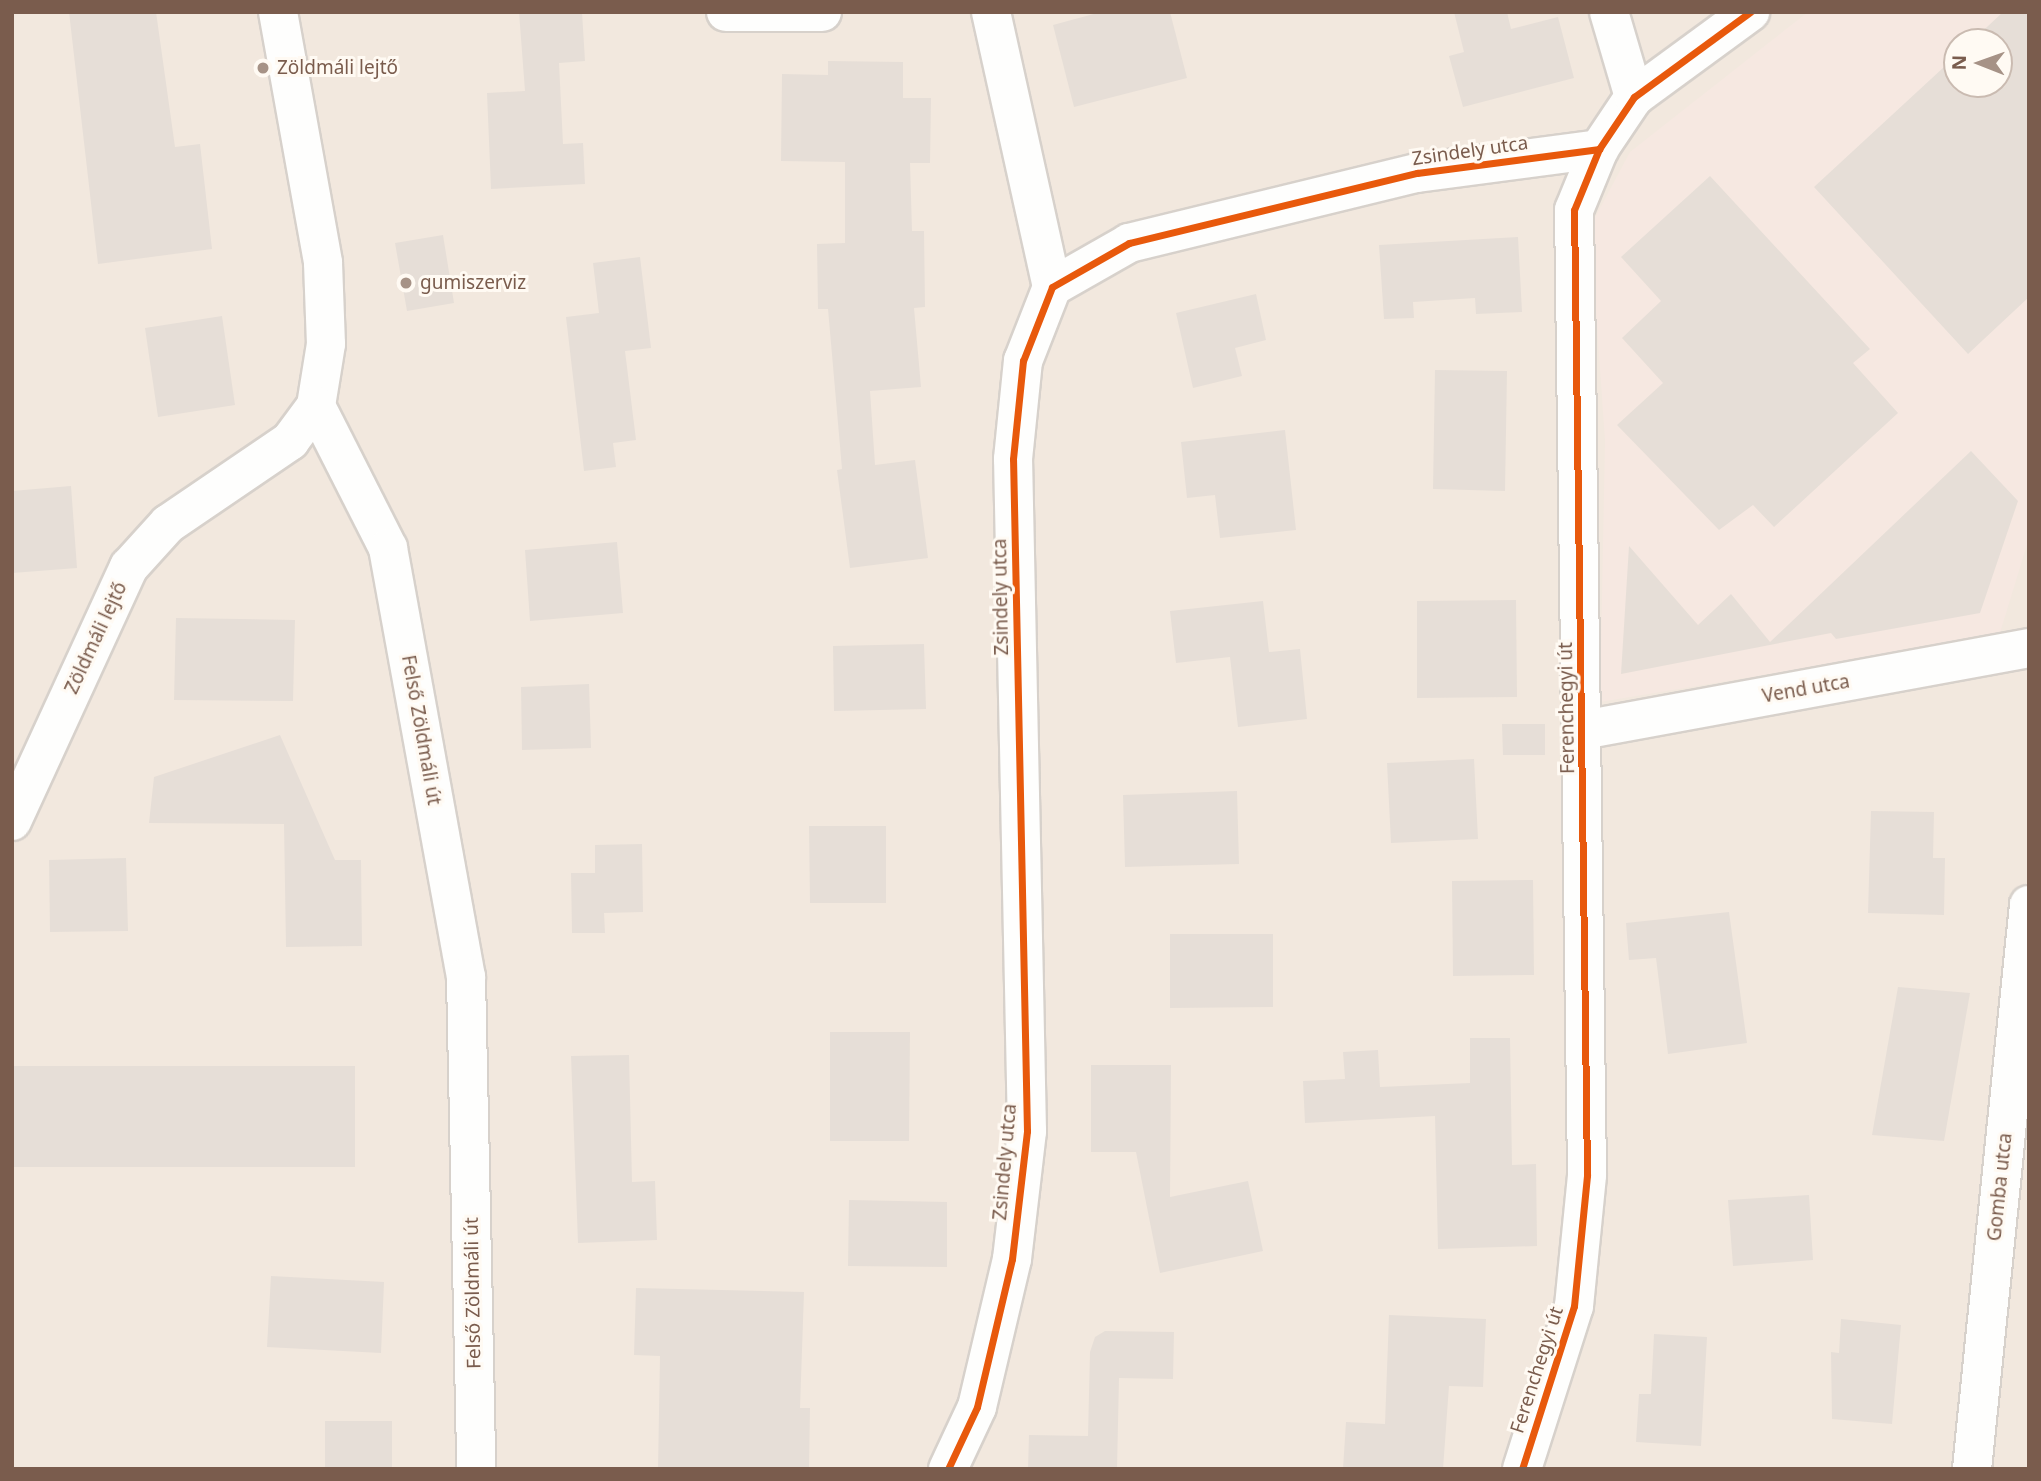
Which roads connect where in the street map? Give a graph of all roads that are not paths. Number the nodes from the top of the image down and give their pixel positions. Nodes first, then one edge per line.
1 (278, 12) edge
2 (726, 12) edge
3 (822, 12) edge
4 (991, 12) edge
5 (1609, 12) edge
6 (1750, 12) edge
7 (1634, 97) junction
8 (1599, 149) junction
9 (1052, 286) junction
10 (316, 406) junction
11 (2029, 648) edge
12 (1583, 730) junction
13 (12, 821) edge
14 (2029, 905) edge
15 (476, 1469) edge
16 (948, 1469) edge
17 (1521, 1469) edge
18 (1972, 1469) edge

1 - 10 street
2 - 3 street
4 - 9 street
5 - 7 street
6 - 7 street, Ferenchegyi út
7 - 8 street, Ferenchegyi út
8 - 9 street, Zsindely utca
8 - 12 street, Ferenchegyi út
9 - 16 street, Zsindely utca
10 - 13 street, Zöldmáli lejtő
10 - 15 street, Felső Zöldmáli út
11 - 12 street, Vend utca
12 - 17 street, Ferenchegyi út
14 - 18 street, Gomba utca

